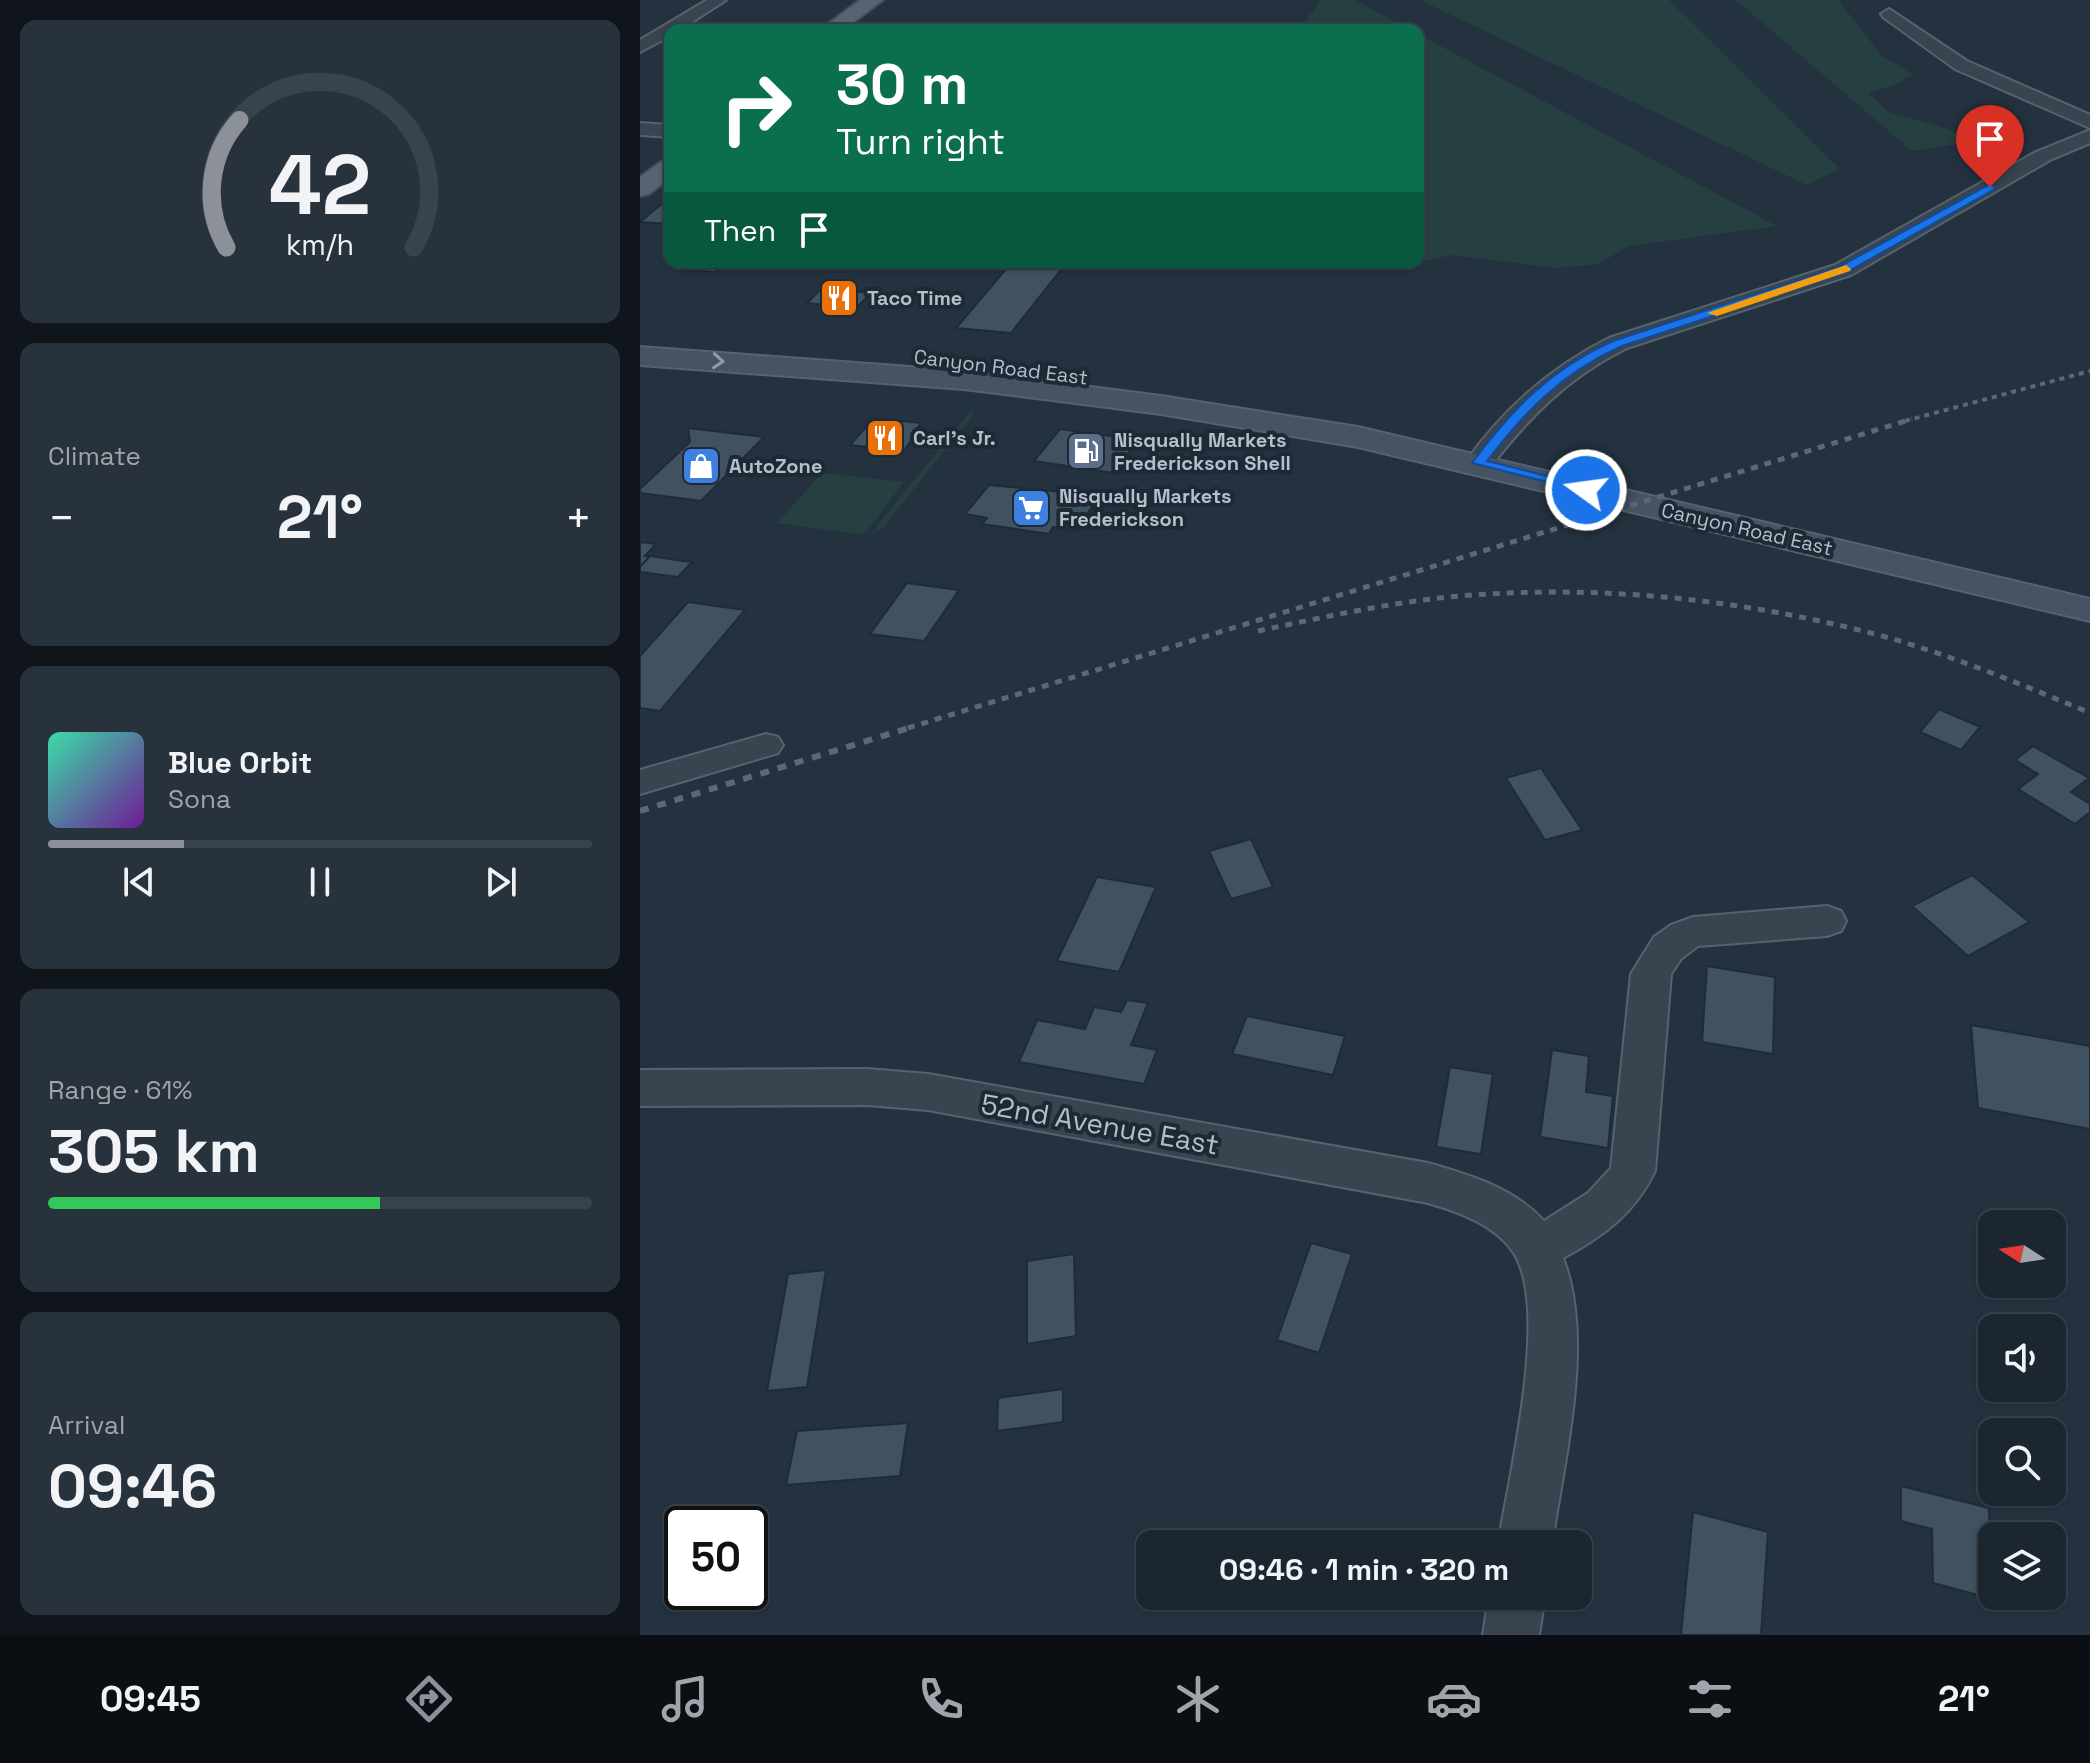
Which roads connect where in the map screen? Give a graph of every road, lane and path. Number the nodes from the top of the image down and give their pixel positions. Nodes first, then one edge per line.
1 (718, 0) edge
2 (880, 4) edge
3 (1883, 8) edge
4 (678, 24) edge
5 (842, 24) edge
6 (862, 24) edge
7 (664, 33) edge
8 (640, 47) edge
9 (2090, 122) edge
10 (640, 129) edge
11 (664, 131) edge
12 (2090, 136) edge
13 (663, 153) edge
14 (640, 189) edge
15 (645, 342) edge
16 (1479, 463) junction
17 (2090, 610) edge
18 (766, 745) dead end
19 (640, 782) edge
20 (1827, 921) dead end
21 (640, 1088) edge
22 (1536, 1248) junction
23 (1527, 1530) edge
24 (1515, 1610) edge
25 (1511, 1635) edge

1 - 4 street
2 - 5 main road
2 - 6 main road
3 - 9 street
7 - 8 street
10 - 11 street
12 - 16 street
13 - 14 main road
15 - 16 main road, Canyon Road East
16 - 17 main road, Canyon Road East
18 - 19 street
20 - 22 street
21 - 22 street, 52nd Avenue East
22 - 23 street
24 - 25 street

